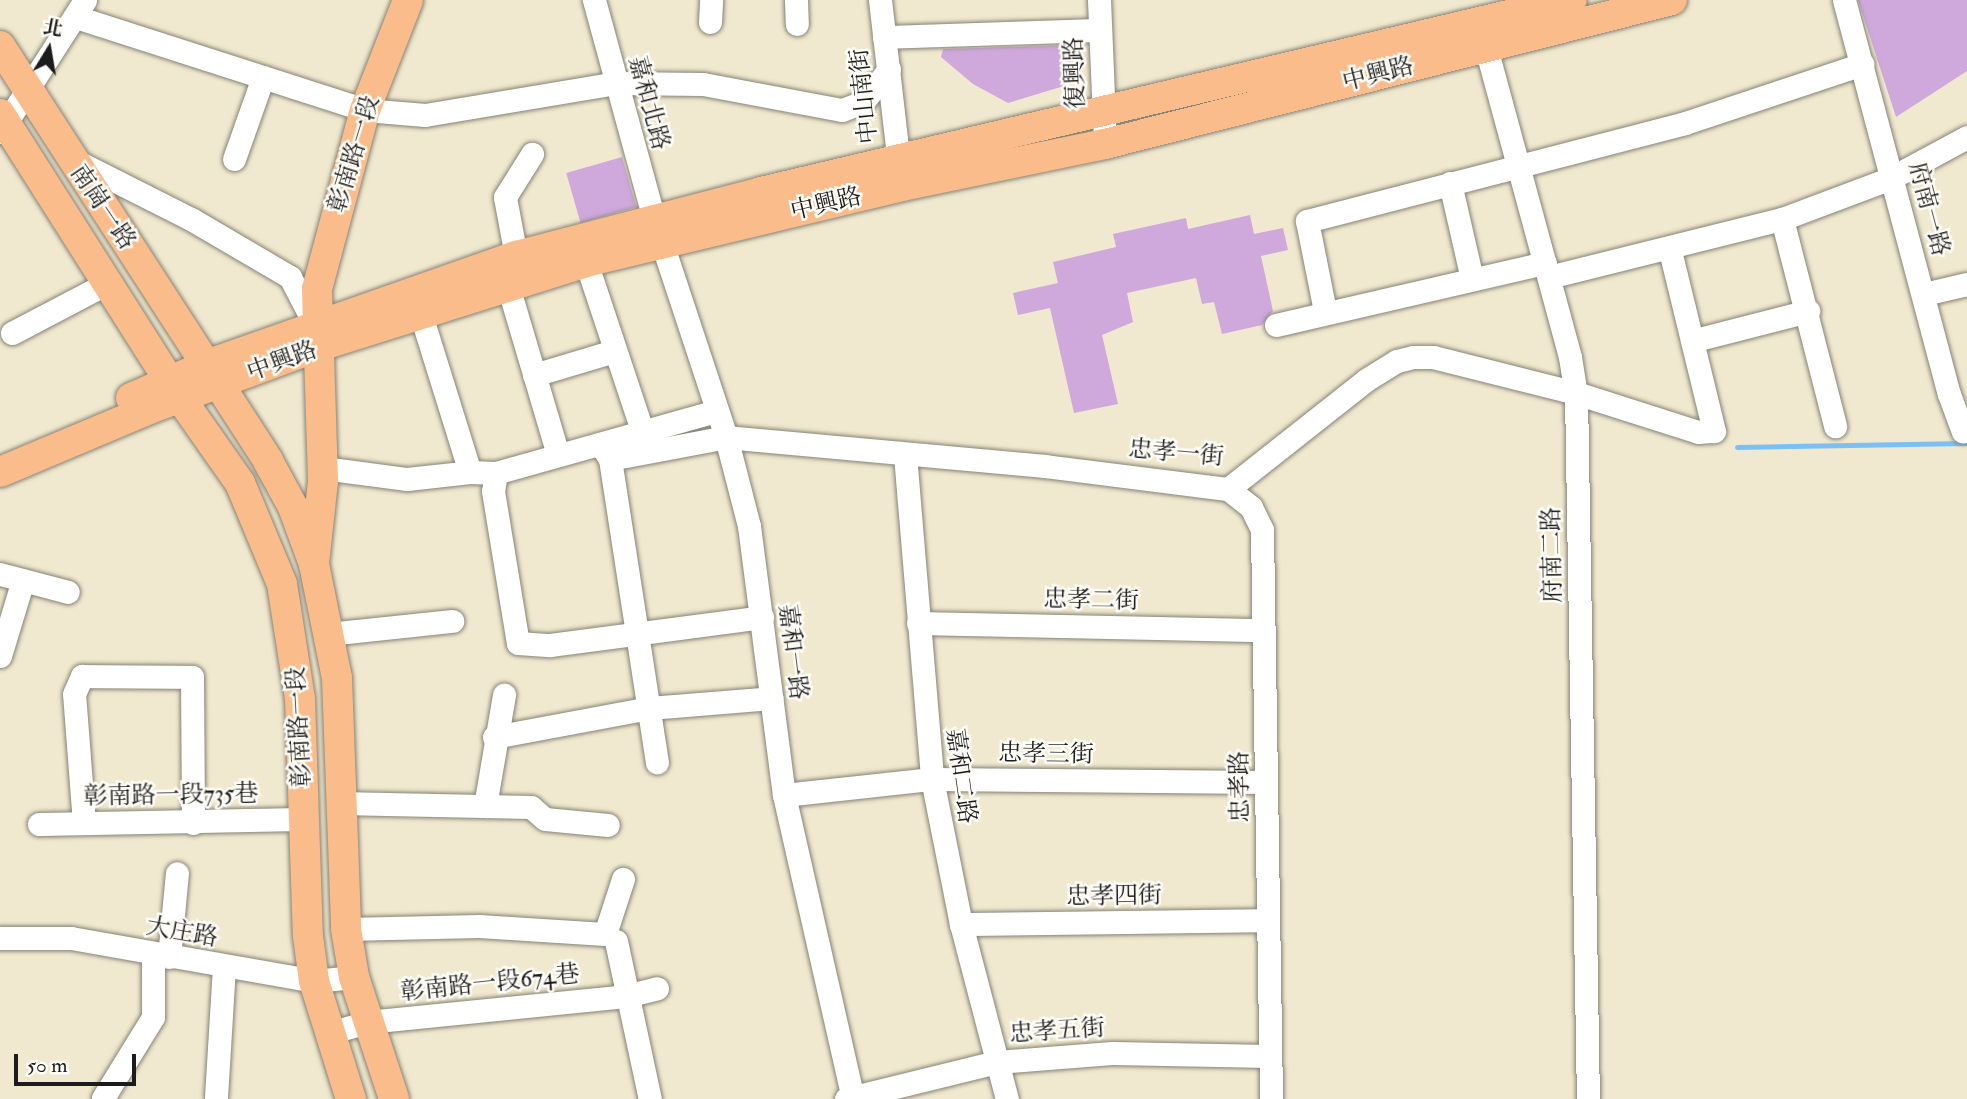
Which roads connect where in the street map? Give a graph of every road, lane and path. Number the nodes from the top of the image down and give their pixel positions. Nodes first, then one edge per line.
1 (408, 0) edge
2 (594, 0) edge
3 (796, 0) edge
4 (880, 0) edge
5 (1099, 0) edge
6 (1572, 0) edge
7 (1844, 0) edge
8 (1661, 2) edge
9 (81, 8) edge
10 (797, 24) dead end
11 (1100, 30) junction
12 (1482, 35) junction
13 (884, 37) junction
14 (0, 46) edge
15 (1863, 64) junction
16 (889, 69) junction
17 (263, 76) junction
18 (616, 83) junction
19 (28, 93) junction
20 (365, 110) junction
21 (1103, 113) junction
22 (2, 123) edge
23 (1967, 137) edge
24 (1105, 144) junction
25 (532, 154) dead end
26 (69, 158) junction
27 (234, 159) dead end
28 (1518, 165) junction
29 (900, 174) junction
30 (1893, 176) junction
31 (1450, 183) junction
32 (1782, 219) junction
33 (658, 231) junction
34 (1670, 250) junction
35 (516, 256) junction
36 (586, 262) junction
37 (1547, 270) junction
38 (1472, 279) junction
39 (109, 282) junction
40 (1967, 284) edge
41 (508, 286) junction
42 (1924, 294) junction
43 (1325, 311) junction
44 (1808, 311) junction
45 (421, 315) junction
46 (1276, 325) dead end
47 (12, 333) dead end
48 (316, 336) junction
49 (1695, 340) junction
50 (614, 351) junction
51 (214, 374) junction
52 (534, 376) junction
53 (176, 389) junction
54 (1958, 392) edge
55 (1576, 393) junction
56 (716, 411) junction
57 (1835, 426) dead end
58 (642, 430) junction
59 (1963, 432) dead end
60 (726, 437) junction
61 (59, 439) junction
62 (605, 451) junction
63 (0, 453) edge
64 (558, 455) junction
65 (905, 455) junction
66 (323, 468) junction
67 (0, 472) edge
68 (470, 472) junction
69 (496, 473) junction
70 (1228, 489) junction
71 (314, 564) junction
72 (0, 574) edge
73 (23, 580) junction
74 (68, 592) dead end
75 (762, 617) junction
76 (452, 621) dead end
77 (918, 622) junction
78 (1264, 630) junction
79 (637, 633) junction
80 (328, 634) junction
81 (0, 656) edge
82 (504, 695) dead end
83 (772, 698) junction
84 (649, 708) junction
85 (494, 737) junction
86 (657, 762) dead end
87 (932, 779) junction
88 (1266, 782) junction
89 (784, 795) junction
90 (339, 803) junction
91 (485, 806) junction
92 (303, 819) junction
93 (84, 823) junction
94 (193, 823) junction
95 (39, 824) dead end
96 (608, 825) dead end
97 (177, 873) dead end
98 (623, 879) dead end
99 (1268, 920) junction
100 (961, 923) junction
101 (346, 929) junction
102 (0, 938) edge
103 (616, 941) dead end
104 (161, 956) junction
105 (224, 967) junction
106 (354, 977) junction
107 (314, 981) junction
108 (657, 988) dead end
109 (626, 996) junction
110 (367, 1022) junction
111 (329, 1034) junction
112 (1270, 1056) junction
113 (997, 1062) junction
114 (216, 1097) dead end
115 (103, 1098) edge
116 (351, 1099) edge
117 (394, 1099) edge
118 (650, 1099) edge
119 (850, 1099) edge
120 (1007, 1099) edge
121 (1271, 1099) edge
122 (1588, 1099) edge

1 - 20 main road, 彰南路一段
2 - 18 street, 嘉和北路
3 - 10 street
4 - 13 street, 中山南街
5 - 11 street, 復興路
6 - 12 main road, 中興路
7 - 15 street, 府南一路
8 - 12 main road, 中興路
9 - 17 street
9 - 19 street
11 - 13 street
11 - 21 street, 復興路
12 - 21 main road, 中興路
12 - 24 main road, 中興路
12 - 28 street, 府南二路
13 - 16 street, 中山南街
14 - 19 main road, 南崗一路
15 - 28 street
15 - 30 street, 府南一路
16 - 18 street
16 - 29 street, 中山南街
17 - 20 street
17 - 27 street
18 - 20 street
18 - 33 street, 嘉和北路
19 - 22 street
19 - 26 main road, 南崗一路
20 - 48 main road, 彰南路一段
21 - 24 street, 復興路
21 - 29 main road, 中興路
22 - 39 main road, 南崗一路
23 - 30 street
24 - 29 main road, 中興路
25 - 35 street
26 - 48 street
26 - 51 main road, 南崗一路
28 - 31 street
28 - 37 street, 府南二路
29 - 33 main road, 中興路
30 - 32 street
30 - 42 street, 府南一路
31 - 38 street
31 - 43 street
32 - 34 street
32 - 44 street
33 - 35 main road, 中興路
33 - 36 main road, 中興路
33 - 56 street, 嘉和一路
34 - 37 street
34 - 49 street
35 - 48 main road, 中興路
36 - 41 main road, 中興路
36 - 50 street
37 - 38 street
37 - 55 street, 府南二路
38 - 43 street
39 - 47 street
39 - 53 main road, 南崗一路
40 - 42 street
41 - 45 main road, 中興路
41 - 52 street
42 - 54 street, 府南一路
43 - 46 street
44 - 49 street
44 - 57 street
45 - 48 main road, 中興路
45 - 68 street
48 - 51 main road, 中興路
48 - 66 main road, 彰南路一段
49 - 55 street, 忠孝一街
50 - 52 street
50 - 58 street
51 - 53 main road, 中興路
51 - 71 main road, 彰南路一段
52 - 64 street
53 - 61 main road, 中興路
53 - 92 main road, 彰南路一段
54 - 59 street, 府南一路
55 - 70 street, 忠孝一街
55 - 122 street, 府南二路
56 - 58 street
56 - 60 street, 嘉和一路
58 - 62 street
60 - 62 street, 忠孝一街
60 - 65 street, 忠孝一街
60 - 75 street, 嘉和一路
61 - 63 main road, 中興路
61 - 67 main road, 中興路
62 - 64 street
62 - 79 street
64 - 69 street
65 - 70 street, 忠孝一街
65 - 77 street, 嘉和二路
66 - 68 street
66 - 71 main road, 彰南路一段
68 - 69 street
69 - 79 street
70 - 78 street, 忠孝路
71 - 80 main road, 彰南路一段
72 - 73 street
73 - 74 street
73 - 81 street
75 - 79 street
75 - 83 street, 嘉和一路
76 - 80 street
77 - 78 street, 忠孝二街
77 - 87 street, 嘉和二路
78 - 88 street, 忠孝路
79 - 84 street
80 - 90 main road, 彰南路一段
82 - 85 street
83 - 84 street
83 - 89 street, 嘉和一路
84 - 85 street
84 - 86 street
85 - 91 street
87 - 88 street, 忠孝三街
87 - 89 street, 忠孝三街
87 - 100 street, 嘉和二路
88 - 99 street, 忠孝路
89 - 119 street, 嘉和一路
90 - 91 street
90 - 101 main road, 彰南路一段
91 - 96 street
92 - 94 street, 彰南路一段735巷
92 - 107 main road, 彰南路一段
93 - 94 street, 彰南路一段735巷
93 - 94 street
93 - 95 street, 彰南路一段735巷
97 - 104 street
98 - 101 street
99 - 100 street, 忠孝四街
99 - 112 street, 忠孝路
100 - 113 street, 嘉和二路
101 - 106 main road, 彰南路一段
102 - 104 street, 大庄路
103 - 109 street
104 - 105 street, 大庄路
104 - 115 street
105 - 107 street, 大庄路
105 - 114 street
106 - 107 street, 大庄路
106 - 110 main road, 彰南路一段
107 - 111 main road, 彰南路一段
108 - 109 street, 彰南路一段674巷
109 - 110 street, 彰南路一段674巷
109 - 118 street
110 - 111 street, 彰南路一段674巷
110 - 117 main road, 彰南路一段
111 - 116 main road, 彰南路一段
112 - 113 street, 忠孝五街
112 - 121 street, 忠孝路
113 - 119 street, 忠孝五街
113 - 120 street, 嘉和二路

